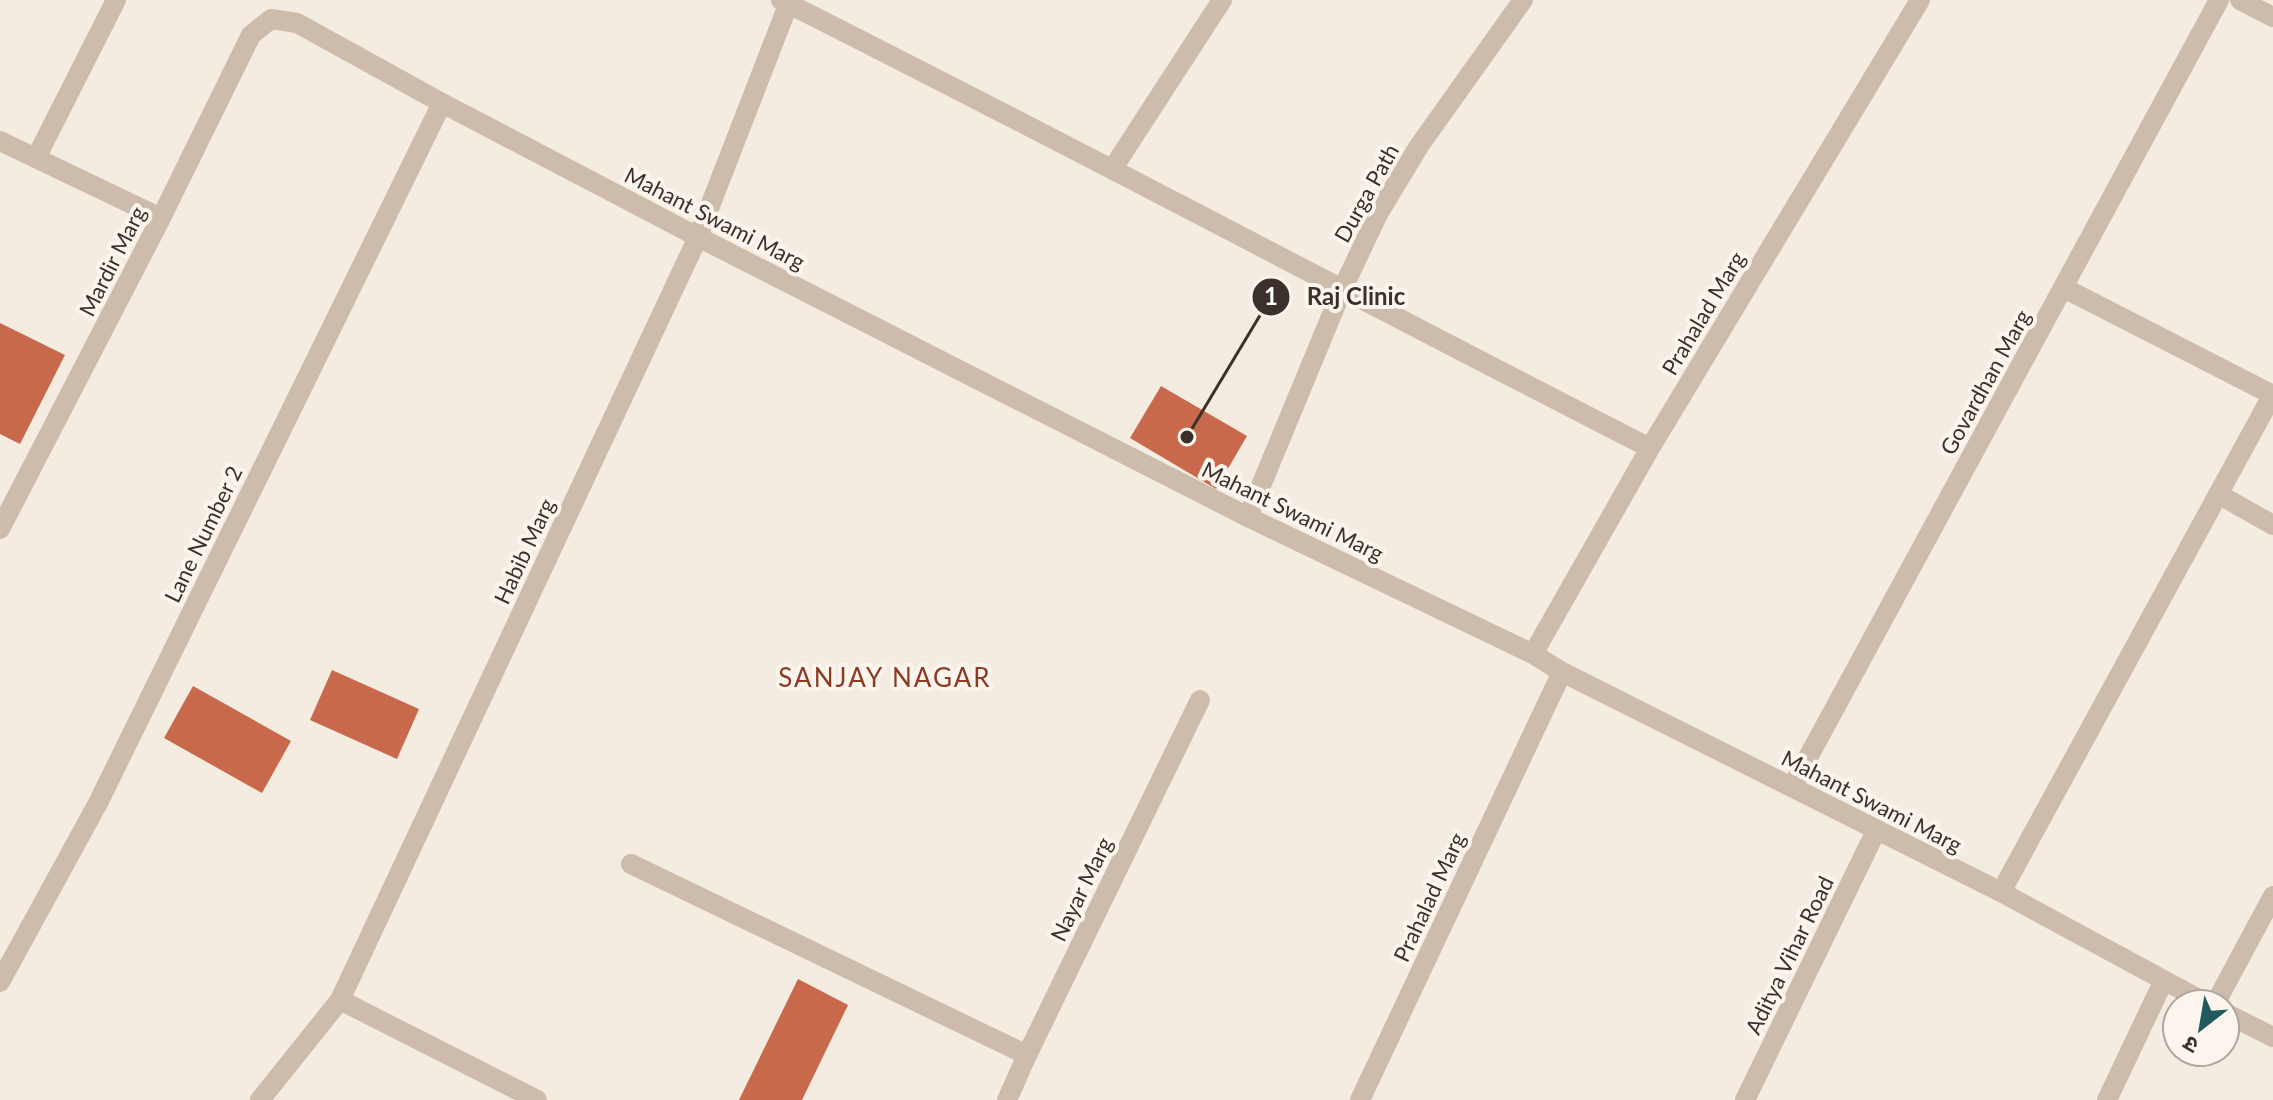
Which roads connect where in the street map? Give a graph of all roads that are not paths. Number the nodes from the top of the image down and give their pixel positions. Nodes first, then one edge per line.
1 (116, 0) edge
2 (1222, 0) edge
3 (1523, 0) edge
4 (1920, 0) edge
5 (2219, 0) edge
6 (2240, 0) edge
7 (786, 1) edge
8 (2273, 17) edge
9 (271, 19) joint
10 (442, 103) junction
11 (0, 141) edge
12 (36, 158) junction
13 (1113, 168) junction
14 (161, 218) junction
15 (698, 237) junction
16 (2064, 288) junction
17 (1342, 290) junction
18 (2273, 394) edge
19 (1650, 448) junction
20 (2218, 494) junction
21 (1248, 517) junction
22 (2273, 525) edge
23 (0, 529) edge
24 (1533, 654) junction
25 (1562, 672) junction
26 (1200, 700) dead end
27 (1792, 787) junction
28 (1876, 831) junction
29 (631, 864) dead end
30 (2001, 892) junction
31 (2273, 896) edge
32 (0, 982) edge
33 (2163, 982) junction
34 (2175, 988) edge
35 (2224, 988) edge
36 (340, 1000) junction
37 (2241, 1021) edge
38 (2273, 1037) edge
39 (1027, 1055) junction
40 (260, 1100) edge
41 (537, 1100) edge
42 (1007, 1100) edge
43 (1360, 1100) edge
44 (1745, 1100) edge
45 (2107, 1100) edge

1 - 12 street
2 - 13 street
3 - 17 street, Durga Path
4 - 19 street, Prahalad Marg
5 - 16 street, Govardhan Marg
6 - 8 street
7 - 13 street
7 - 15 street, Habib Marg
9 - 10 street, Mahant Swami Marg
9 - 14 street, Mardir Marg
10 - 15 street, Mahant Swami Marg
10 - 32 street, Lane Number 2
11 - 12 street
12 - 14 street
13 - 17 street
14 - 23 street, Mardir Marg
15 - 21 street, Mahant Swami Marg
15 - 36 street, Habib Marg
16 - 18 street
16 - 27 street, Govardhan Marg
17 - 19 street
17 - 21 street, Durga Path
18 - 20 street
19 - 24 street, Prahalad Marg
20 - 22 street
20 - 30 street
21 - 24 street, Mahant Swami Marg
24 - 25 street, Mahant Swami Marg
25 - 27 street, Mahant Swami Marg
25 - 43 street, Prahalad Marg
26 - 39 street, Nayar Marg
27 - 28 street, Mahant Swami Marg
28 - 30 street, Mahant Swami Marg
28 - 44 street, Aditya Vihar Road
29 - 39 street
30 - 33 street, Mahant Swami Marg
31 - 35 street
33 - 34 street, Mahant Swami Marg
33 - 45 street
36 - 40 street, Habib Marg
36 - 41 street
37 - 38 street
39 - 42 street, Nayar Marg

